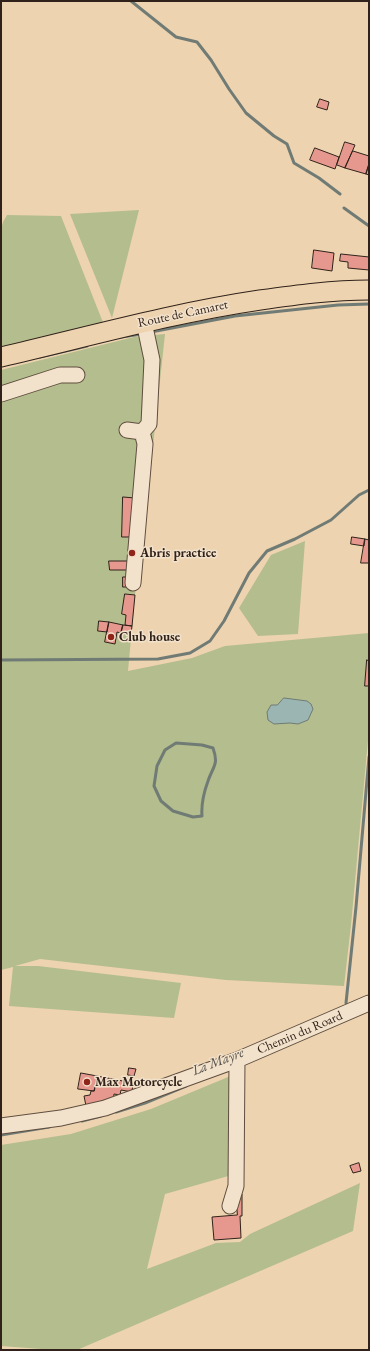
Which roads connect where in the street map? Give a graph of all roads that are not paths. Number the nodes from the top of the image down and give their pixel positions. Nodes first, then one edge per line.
1 (369, 290) edge
2 (144, 322) junction
3 (1, 357) edge
4 (77, 375) dead end
5 (1, 394) edge
6 (127, 430) dead end
7 (142, 432) junction
8 (133, 583) dead end
9 (369, 1003) edge
10 (238, 1060) junction
11 (1, 1126) edge
12 (230, 1206) dead end

1 - 2 main road, Route de Camaret
2 - 3 main road, Route de Camaret
2 - 7 street
4 - 5 street
6 - 7 street
7 - 8 street
9 - 10 street, Chemin du Roard
10 - 11 street, Chemin du Roard
10 - 12 street

